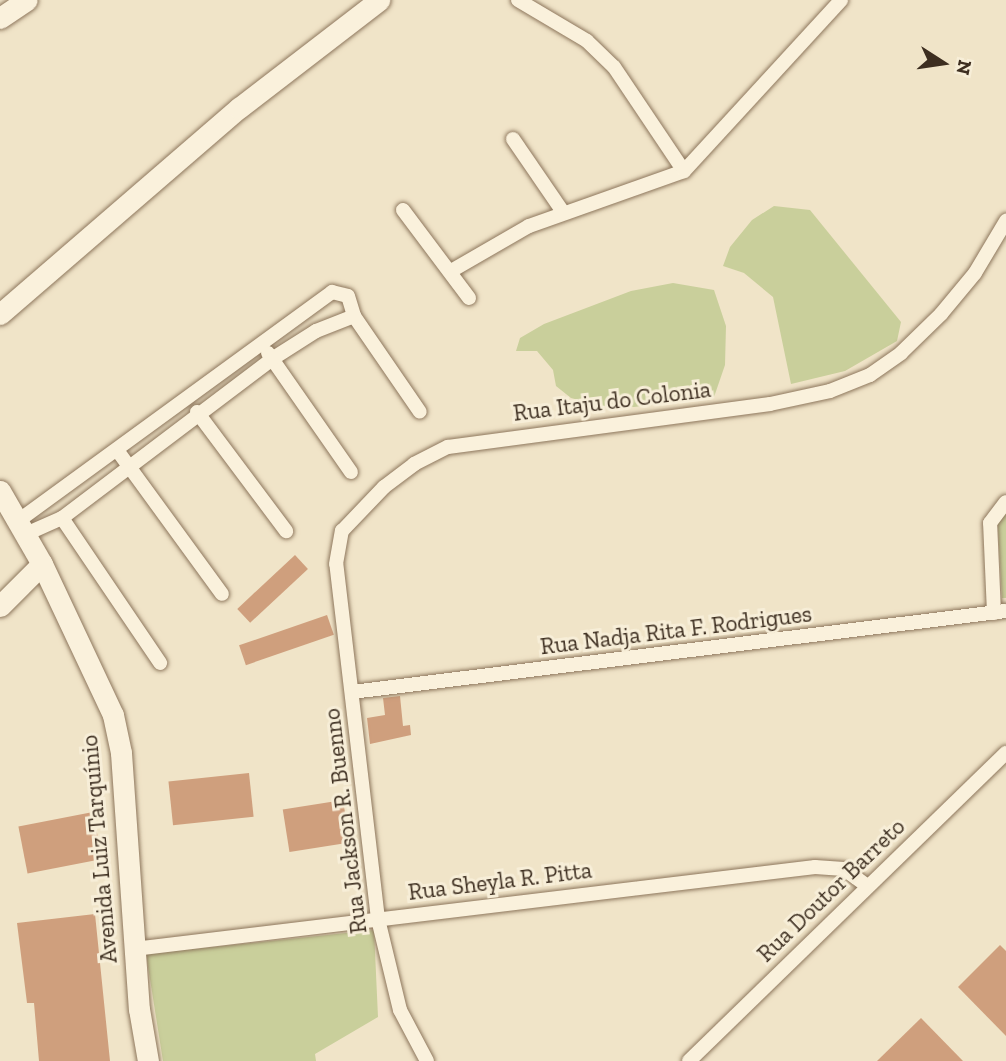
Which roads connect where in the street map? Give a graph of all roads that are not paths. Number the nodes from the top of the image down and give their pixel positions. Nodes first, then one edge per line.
1 (27, 0) edge
2 (379, 0) edge
3 (518, 0) edge
4 (536, 0) edge
5 (841, 0) edge
6 (549, 15) junction
7 (0, 18) edge
8 (513, 139) dead end
9 (684, 171) junction
10 (403, 210) dead end
11 (563, 212) junction
12 (1006, 221) edge
13 (451, 271) junction
14 (469, 298) dead end
15 (0, 314) edge
16 (354, 317) junction
17 (268, 352) junction
18 (197, 412) junction
19 (420, 412) dead end
20 (152, 425) junction
21 (163, 437) junction
22 (117, 450) junction
23 (128, 467) junction
24 (351, 472) dead end
25 (72, 482) junction
26 (0, 491) edge
27 (1006, 502) edge
28 (82, 503) junction
29 (62, 518) junction
30 (22, 527) junction
31 (286, 531) dead end
32 (42, 564) junction
33 (222, 594) dead end
34 (0, 606) edge
35 (1000, 612) edge
36 (160, 663) dead end
37 (352, 692) junction
38 (1006, 753) edge
39 (867, 886) junction
40 (378, 919) junction
41 (134, 949) junction
42 (148, 1061) edge
43 (427, 1061) edge
44 (689, 1061) edge

1 - 7 street
2 - 15 street
3 - 6 street
4 - 6 street
5 - 9 street
6 - 9 street
8 - 11 street
9 - 11 street
10 - 13 street
11 - 13 street
12 - 37 street, Rua Itaju do Colonia
13 - 14 street
16 - 17 street
16 - 17 street
16 - 19 street
17 - 18 street
17 - 20 street
17 - 24 street
18 - 21 street
18 - 31 street
20 - 21 street
20 - 22 street
21 - 23 street
22 - 23 street
22 - 25 street
23 - 28 street
23 - 33 street
25 - 28 street
25 - 30 street
26 - 30 street, Avenida Luiz Tarquínio
27 - 35 street
28 - 29 street
29 - 30 street
29 - 36 street
30 - 32 street, Avenida Luiz Tarquínio
32 - 34 street
32 - 41 street, Avenida Luiz Tarquínio
35 - 37 street, Rua Nadja Rita F. Rodrigues
37 - 40 street, Rua Jackson R. Buenno
38 - 39 street, Rua Doutor Barreto
39 - 40 street, Rua Sheyla R. Pitta
39 - 44 street, Rua Doutor Barreto
40 - 41 street, Rua Sheyla R. Pitta
40 - 43 street, Rua Jackson R. Buenno
41 - 42 street, Avenida Luiz Tarquínio

